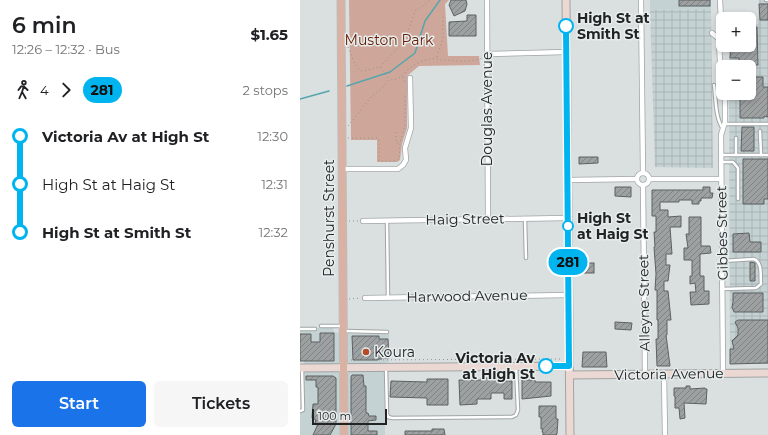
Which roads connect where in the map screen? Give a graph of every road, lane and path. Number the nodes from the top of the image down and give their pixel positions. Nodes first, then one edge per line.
1 (341, 0) edge
2 (430, 0) edge
3 (487, 0) edge
4 (566, 0) edge
5 (641, 0) edge
6 (720, 0) edge
7 (720, 12) edge
8 (443, 16) dead end
9 (712, 33) dead end
10 (348, 47) dead end
11 (566, 52) junction
12 (487, 54) junction
13 (436, 58) junction
14 (720, 60) edge
15 (380, 67) junction
16 (403, 76) junction
17 (410, 78) dead end
18 (389, 79) junction
19 (405, 84) dead end
20 (714, 85) dead end
21 (405, 91) dead end
22 (725, 100) edge
23 (724, 124) junction
24 (768, 124) edge
25 (723, 129) junction
26 (760, 131) dead end
27 (396, 132) dead end
28 (341, 134) junction
29 (351, 138) dead end
30 (736, 138) dead end
31 (400, 143) junction
32 (722, 155) junction
33 (736, 155) junction
34 (760, 155) junction
35 (768, 155) edge
36 (390, 157) dead end
37 (390, 161) junction
38 (722, 162) junction
39 (342, 169) junction
40 (643, 173) junction
41 (637, 179) junction
42 (649, 179) junction
43 (721, 179) junction
44 (568, 180) junction
45 (643, 185) junction
46 (738, 199) dead end
47 (525, 218) junction
48 (568, 218) junction
49 (488, 219) junction
50 (387, 220) junction
51 (342, 221) junction
52 (363, 221) joint
53 (526, 258) dead end
54 (722, 261) junction
55 (722, 289) junction
56 (569, 295) junction
57 (388, 297) junction
58 (365, 298) joint
59 (342, 299) junction
60 (321, 326) dead end
61 (300, 329) edge
62 (315, 329) dead end
63 (342, 329) junction
64 (387, 332) dead end
65 (562, 359) dead end
66 (351, 360) dead end
67 (516, 366) junction
68 (569, 366) junction
69 (342, 367) junction
70 (386, 367) junction
71 (301, 368) edge
72 (723, 373) junction
73 (768, 373) edge
74 (645, 374) junction
75 (664, 374) junction
76 (570, 375) junction
77 (300, 411) edge
78 (344, 435) edge
79 (570, 435) edge
80 (665, 435) edge

1 - 28 main road, Penshurst Street
2 - 15 path
3 - 12 street, Douglas Avenue
4 - 11 street
5 - 40 street
6 - 7 street
8 - 13 path
9 - 14 street
10 - 15 path
11 - 12 street
11 - 44 street
12 - 13 path
12 - 49 street, Douglas Avenue
13 - 16 path
15 - 18 path
16 - 18 path
16 - 19 path
17 - 39 street
18 - 28 path
20 - 25 lane
21 - 31 path
22 - 23 street, Gibbes Street
23 - 24 lane
23 - 25 street, Gibbes Street
25 - 32 street, Gibbes Street
26 - 34 lane
27 - 31 path
28 - 39 main road, Penshurst Street
29 - 37 path
30 - 33 lane
31 - 37 path
32 - 33 lane
32 - 38 street, Gibbes Street
33 - 34 lane
34 - 35 lane
36 - 37 path
38 - 43 street, Gibbes Street
38 - 46 lane
39 - 51 main road, Penshurst Street
40 - 41 street
40 - 42 street
41 - 44 street
41 - 45 street
42 - 43 street
42 - 45 street
43 - 54 street, Gibbes Street
44 - 48 street
45 - 74 street, Alleyne Street
47 - 48 street, Haig Street
47 - 49 street, Haig Street
47 - 53 lane
48 - 56 street
49 - 50 street, Haig Street
50 - 52 street, Haig Street
50 - 57 lane
51 - 52 path
51 - 59 main road, Penshurst Street
54 - 55 street, Gibbes Street
54 - 55 lane
55 - 72 street, Gibbes Street
56 - 57 street, Harwood Avenue
56 - 68 street
57 - 58 street, Harwood Avenue
58 - 59 path
59 - 63 main road, Penshurst Street
60 - 63 lane
61 - 62 lane
63 - 64 lane
63 - 69 main road, Penshurst Street
65 - 66 path
67 - 68 street
67 - 70 street
67 - 70 lane
68 - 76 street
69 - 70 street
69 - 71 street
69 - 78 main road, Penshurst Street
71 - 77 lane
72 - 73 street, Victoria Avenue
72 - 75 street, Victoria Avenue
74 - 75 street, Victoria Avenue
74 - 76 street, Victoria Avenue
75 - 80 street
76 - 79 street

